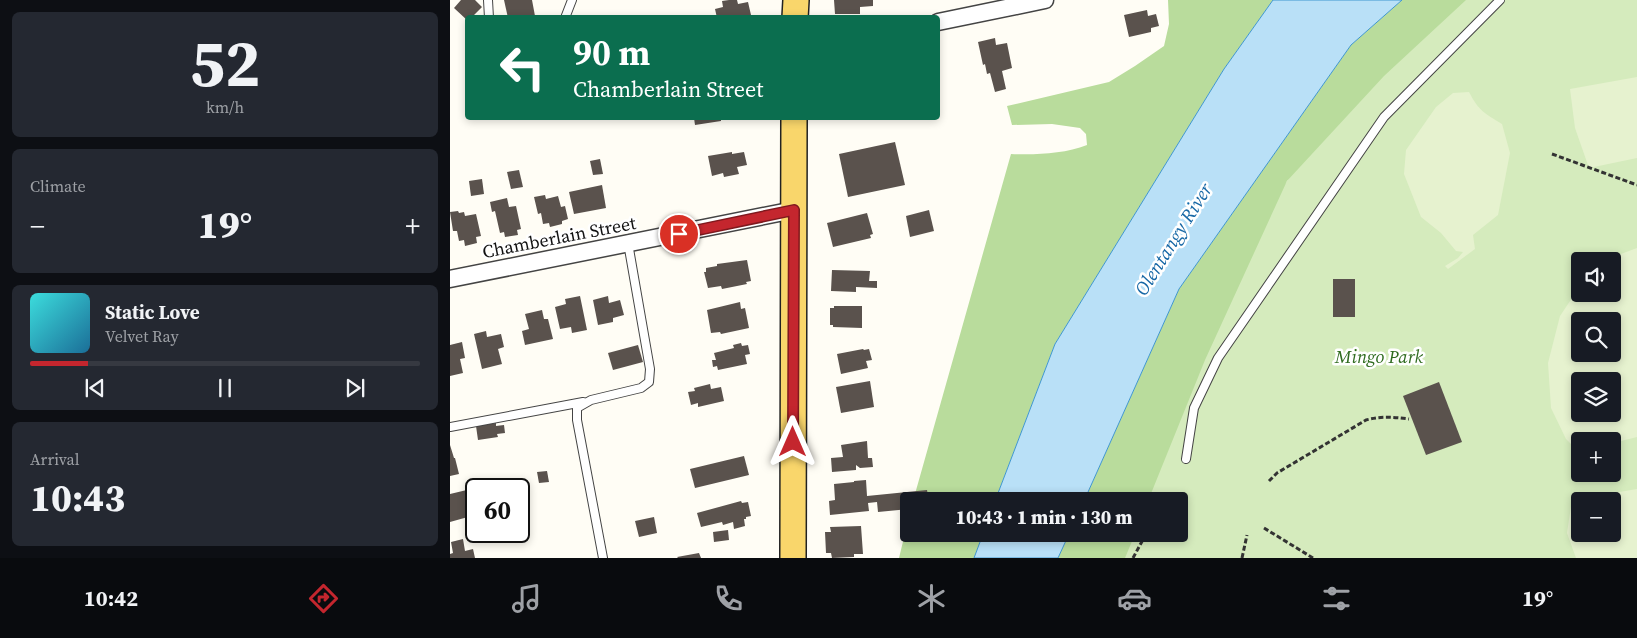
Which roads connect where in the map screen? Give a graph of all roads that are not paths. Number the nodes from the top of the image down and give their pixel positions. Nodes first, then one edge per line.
1 (488, 0) edge
2 (572, 0) edge
3 (796, 0) edge
4 (1045, 0) edge
5 (1500, 0) edge
6 (489, 15) edge
7 (566, 15) edge
8 (795, 15) edge
9 (940, 22) edge
10 (794, 120) edge
11 (794, 210) junction
12 (628, 243) junction
13 (450, 279) edge
14 (591, 400) junction
15 (450, 426) edge
16 (1186, 459) dead end
17 (604, 558) edge
18 (793, 558) edge

1 - 6 lane
2 - 7 lane
3 - 8 main road
4 - 9 street
5 - 16 lane
10 - 11 main road
11 - 12 street, Chamberlain Street
11 - 18 main road
12 - 13 street, Chamberlain Street
12 - 14 lane
14 - 15 lane
14 - 17 lane

